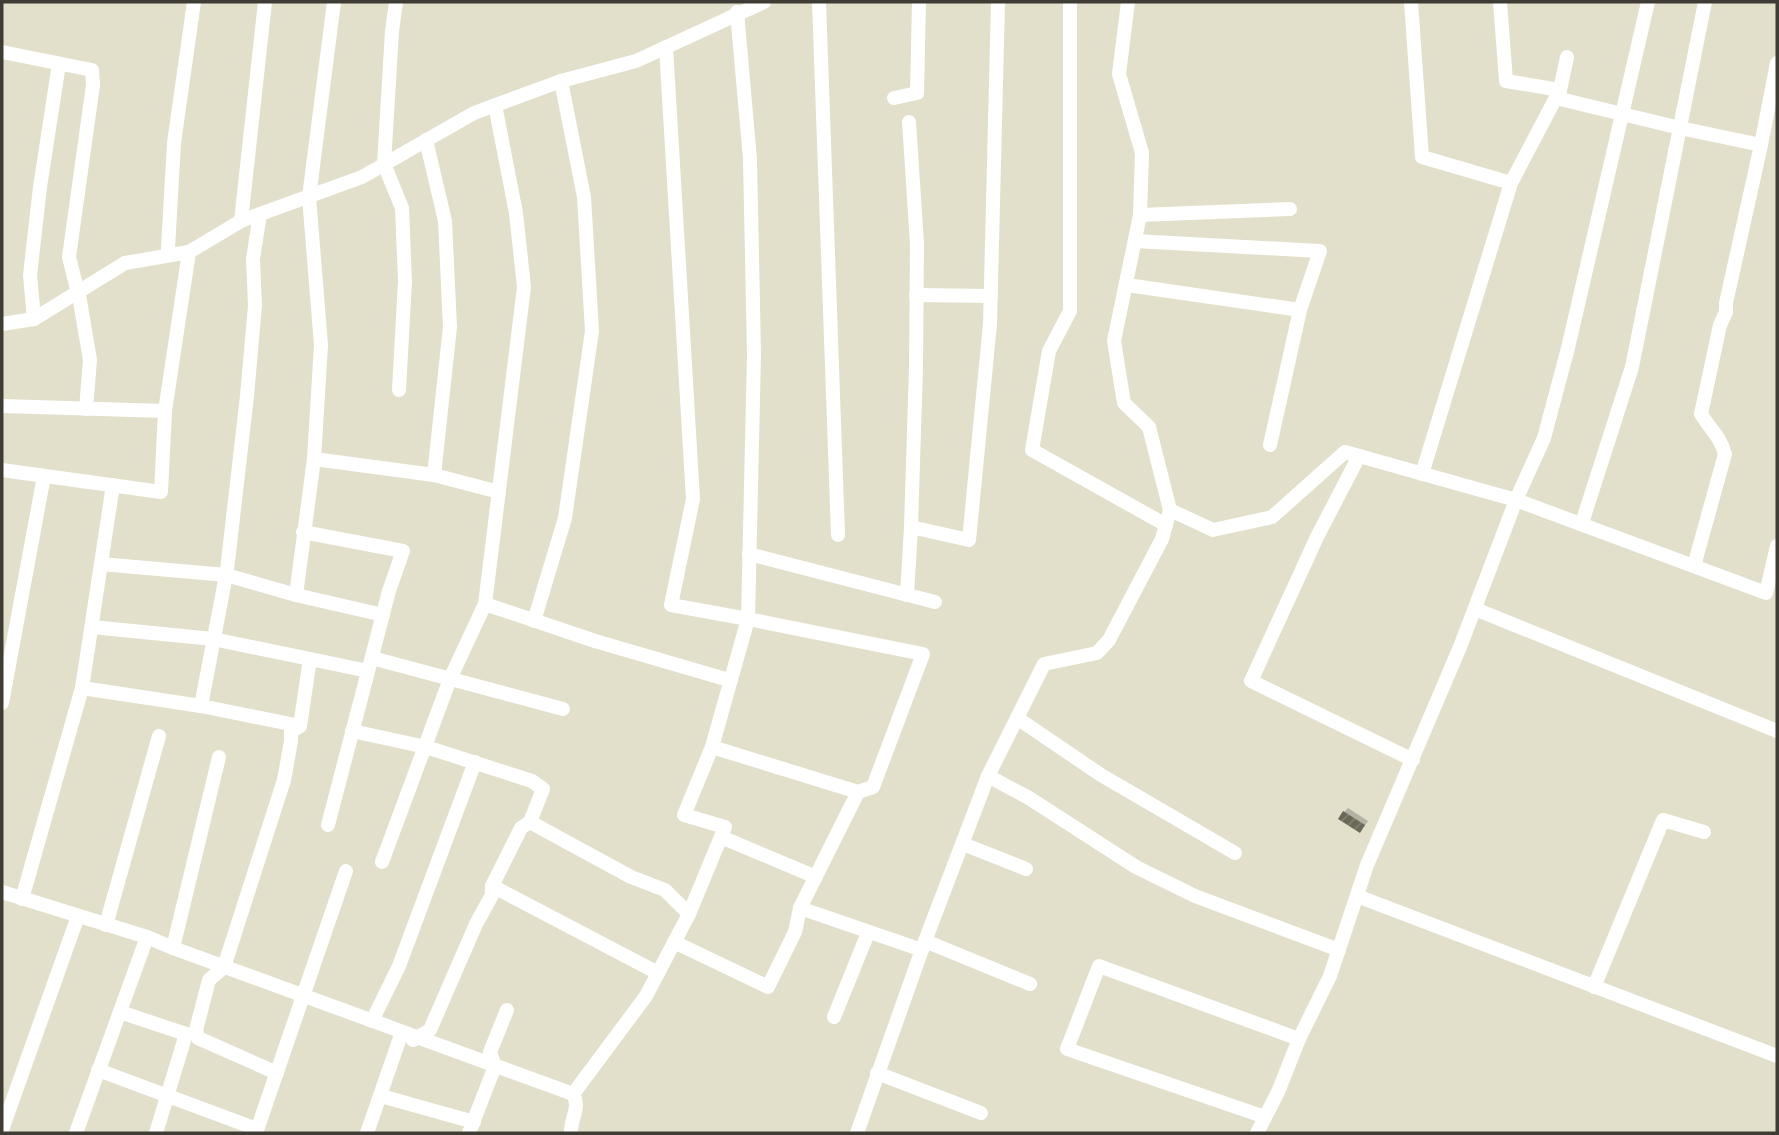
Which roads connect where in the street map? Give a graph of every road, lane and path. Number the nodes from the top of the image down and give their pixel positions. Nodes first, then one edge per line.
1 (194, 2) edge
2 (265, 2) edge
3 (334, 2) edge
4 (396, 2) edge
5 (764, 2) edge
6 (820, 2) edge
7 (919, 2) edge
8 (998, 2) edge
9 (1070, 2) edge
10 (1128, 2) edge
11 (1411, 2) edge
12 (1500, 2) edge
13 (1648, 2) edge
14 (1705, 2) edge
15 (737, 12) junction
16 (666, 47) junction
17 (2, 52) edge
18 (1567, 57) dead end
19 (1777, 63) edge
20 (59, 64) junction
21 (561, 81) junction
22 (1558, 94) junction
23 (894, 97) dead end
24 (495, 105) junction
25 (1622, 114) junction
26 (909, 122) dead end
27 (1680, 128) junction
28 (426, 140) junction
29 (1762, 145) junction
30 (384, 164) junction
31 (1511, 183) junction
32 (309, 197) junction
33 (1290, 209) dead end
34 (260, 214) junction
35 (1140, 215) junction
36 (241, 221) junction
37 (1135, 241) junction
38 (189, 252) junction
39 (172, 255) junction
40 (1127, 285) junction
41 (77, 292) junction
42 (916, 295) junction
43 (991, 296) junction
44 (1300, 310) junction
45 (34, 319) junction
46 (2, 324) edge
47 (399, 390) dead end
48 (2, 406) edge
49 (86, 409) junction
50 (164, 411) junction
51 (1270, 445) dead end
52 (1359, 456) junction
53 (314, 460) junction
54 (2, 470) edge
55 (1422, 474) junction
56 (434, 475) junction
57 (44, 476) junction
58 (113, 485) junction
59 (499, 492) junction
60 (1516, 500) junction
61 (1170, 510) junction
62 (1582, 523) junction
63 (1166, 525) junction
64 (911, 527) junction
65 (303, 532) junction
66 (838, 535) dead end
67 (1777, 546) edge
68 (749, 554) junction
69 (101, 564) junction
70 (1694, 566) junction
71 (226, 575) junction
72 (907, 594) junction
73 (296, 595) junction
74 (1772, 595) edge
75 (934, 602) dead end
76 (485, 604) junction
77 (1475, 609) junction
78 (383, 615) junction
79 (748, 619) junction
80 (534, 621) junction
81 (92, 627) junction
82 (214, 639) junction
83 (310, 659) junction
84 (370, 664) junction
85 (450, 679) junction
86 (729, 680) junction
87 (82, 688) junction
88 (2, 703) edge
89 (201, 706) junction
90 (564, 709) dead end
91 (1017, 718) junction
92 (300, 726) junction
93 (352, 731) junction
94 (1777, 731) edge
95 (159, 736) dead end
96 (426, 747) junction
97 (712, 747) junction
98 (219, 757) dead end
99 (1413, 760) junction
100 (475, 762) junction
101 (988, 775) junction
102 (858, 792) junction
103 (530, 822) junction
104 (328, 825) dead end
105 (1704, 832) dead end
106 (721, 837) junction
107 (963, 844) junction
108 (1235, 853) dead end
109 (382, 862) dead end
110 (1026, 869) dead end
111 (346, 871) dead end
112 (816, 877) junction
113 (492, 886) junction
114 (2, 892) edge
115 (1357, 896) junction
116 (22, 899) junction
117 (800, 908) junction
118 (689, 914) junction
119 (78, 916) junction
120 (106, 925) junction
121 (868, 933) junction
122 (147, 937) junction
123 (674, 943) junction
124 (923, 945) junction
125 (173, 948) junction
126 (1339, 950) junction
127 (224, 967) junction
128 (658, 973) junction
129 (1030, 984) dead end
130 (1594, 987) junction
131 (304, 996) junction
132 (507, 1010) dead end
133 (120, 1012) junction
134 (834, 1017) dead end
135 (372, 1021) junction
136 (410, 1037) junction
137 (1300, 1039) junction
138 (1777, 1056) edge
139 (495, 1066) junction
140 (98, 1070) junction
141 (277, 1073) junction
142 (877, 1073) junction
143 (573, 1094) junction
144 (381, 1096) junction
145 (169, 1097) junction
146 (981, 1113) dead end
147 (1265, 1117) junction
148 (471, 1128) edge
149 (2, 1130) edge
150 (256, 1131) edge
151 (76, 1133) edge
152 (156, 1133) edge
153 (367, 1133) edge
154 (571, 1133) edge
155 (857, 1133) edge
156 (1257, 1133) edge

1 - 39 street
2 - 36 street
3 - 32 street
4 - 30 street
5 - 15 street
6 - 66 street
7 - 23 street
8 - 43 street
9 - 63 street
10 - 35 street
11 - 31 street
12 - 22 street
13 - 25 street
14 - 27 street
15 - 16 street
15 - 68 street
16 - 21 street
16 - 79 street
17 - 20 street
18 - 22 street
19 - 29 street
20 - 41 street
20 - 45 street
21 - 24 street
21 - 80 street
22 - 25 street
22 - 31 street
24 - 28 street
24 - 59 street
25 - 27 street
25 - 60 street
26 - 42 street
27 - 29 street
27 - 62 street
28 - 30 street
28 - 56 street
29 - 70 street
30 - 32 street
30 - 47 street
31 - 55 street
32 - 34 street
32 - 53 street
33 - 35 street
34 - 36 street
34 - 71 street
35 - 37 street
36 - 38 street
37 - 40 street
37 - 44 street
38 - 39 street
38 - 50 street
39 - 41 street
40 - 44 street
40 - 61 street
41 - 45 street
41 - 49 street
42 - 43 street
42 - 64 street
43 - 64 street
44 - 51 street
45 - 46 street
48 - 49 street
49 - 50 street
50 - 58 street
52 - 55 street
52 - 61 street
52 - 99 street
53 - 56 street
53 - 65 street
54 - 57 street
55 - 60 street
56 - 59 street
57 - 58 street
57 - 88 street
58 - 69 street
59 - 76 street
60 - 62 street
60 - 77 street
61 - 63 street
62 - 70 street
63 - 91 street
64 - 72 street
65 - 73 street
65 - 78 street
67 - 74 street
68 - 72 street
68 - 79 street
69 - 71 street
69 - 81 street
70 - 74 street
71 - 73 street
71 - 82 street
72 - 75 street
73 - 78 street
76 - 80 street
76 - 85 street
77 - 94 street
77 - 99 street
78 - 84 street
79 - 86 street
79 - 102 street
80 - 86 street
81 - 82 street
81 - 87 street
82 - 83 street
82 - 89 street
83 - 84 street
83 - 92 street
84 - 85 street
84 - 93 street
85 - 90 street
85 - 96 street
86 - 97 street
87 - 89 street
87 - 116 street
89 - 92 street
91 - 101 street
91 - 108 street
92 - 127 street
93 - 96 street
93 - 104 street
95 - 120 street
96 - 100 street
96 - 109 street
97 - 102 street
97 - 106 street
98 - 125 street
99 - 115 street
100 - 103 street
100 - 135 street
101 - 107 street
101 - 126 street
102 - 112 street
103 - 113 street
103 - 118 street
105 - 130 street
106 - 112 street
106 - 118 street
107 - 110 street
107 - 124 street
111 - 131 street
112 - 117 street
113 - 128 street
113 - 136 street
114 - 116 street
115 - 126 street
115 - 130 street
116 - 119 street
117 - 121 street
117 - 123 street
118 - 123 street
119 - 120 street
119 - 149 street
120 - 122 street
121 - 124 street
121 - 134 street
122 - 125 street
122 - 133 street
123 - 128 street
124 - 129 street
124 - 142 street
125 - 127 street
126 - 137 street
127 - 131 street
127 - 141 street
128 - 143 street
130 - 138 street
131 - 135 street
131 - 141 street
132 - 139 street
133 - 140 street
133 - 145 street
135 - 136 street
136 - 139 street
136 - 144 street
137 - 147 street
137 - 147 street
139 - 143 street
139 - 148 street
140 - 145 street
140 - 151 street
141 - 150 street
142 - 146 street
142 - 155 street
143 - 154 street
144 - 148 street
144 - 153 street
145 - 150 street
145 - 152 street
147 - 156 street

